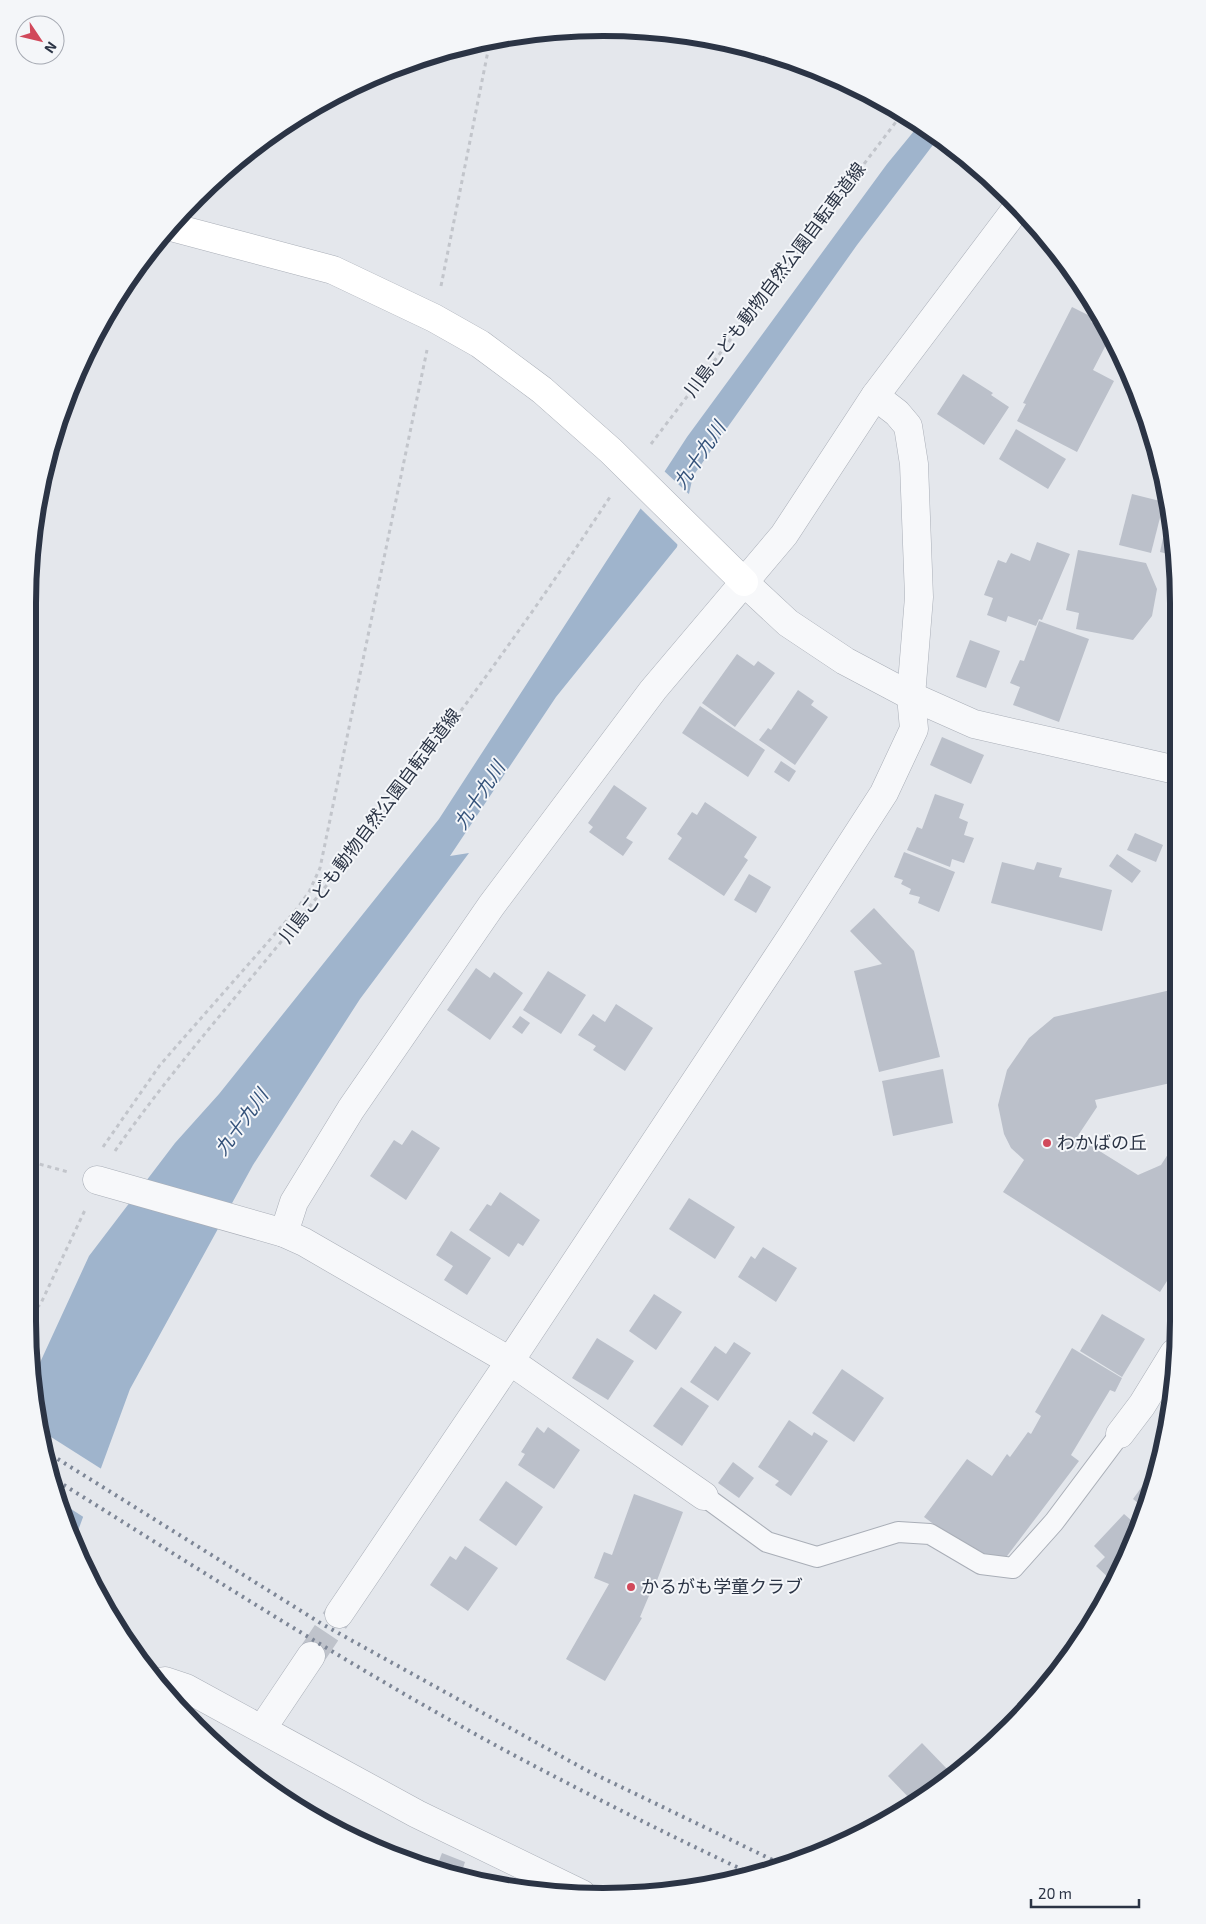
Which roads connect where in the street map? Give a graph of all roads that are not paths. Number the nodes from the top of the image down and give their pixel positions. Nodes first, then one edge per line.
1 (1014, 212) edge
2 (177, 229) edge
3 (875, 396) junction
4 (739, 577) junction
5 (911, 696) junction
6 (1170, 769) edge
7 (104, 1182) road end
8 (276, 1231) junction
9 (510, 1361) junction
10 (1169, 1362) edge
11 (1120, 1434) joint
12 (704, 1496) joint
13 (339, 1614) tunnel mouth
14 (312, 1656) tunnel mouth
15 (166, 1681) edge
16 (262, 1729) junction
17 (568, 1887) edge

1 - 3 street
2 - 4 street
3 - 4 street
3 - 5 street
4 - 5 street
4 - 8 street
5 - 6 street
5 - 9 street
7 - 8 street
8 - 9 street
9 - 12 street
9 - 13 street
10 - 11 street
11 - 12 lane
14 - 16 street
15 - 16 street
16 - 17 street

